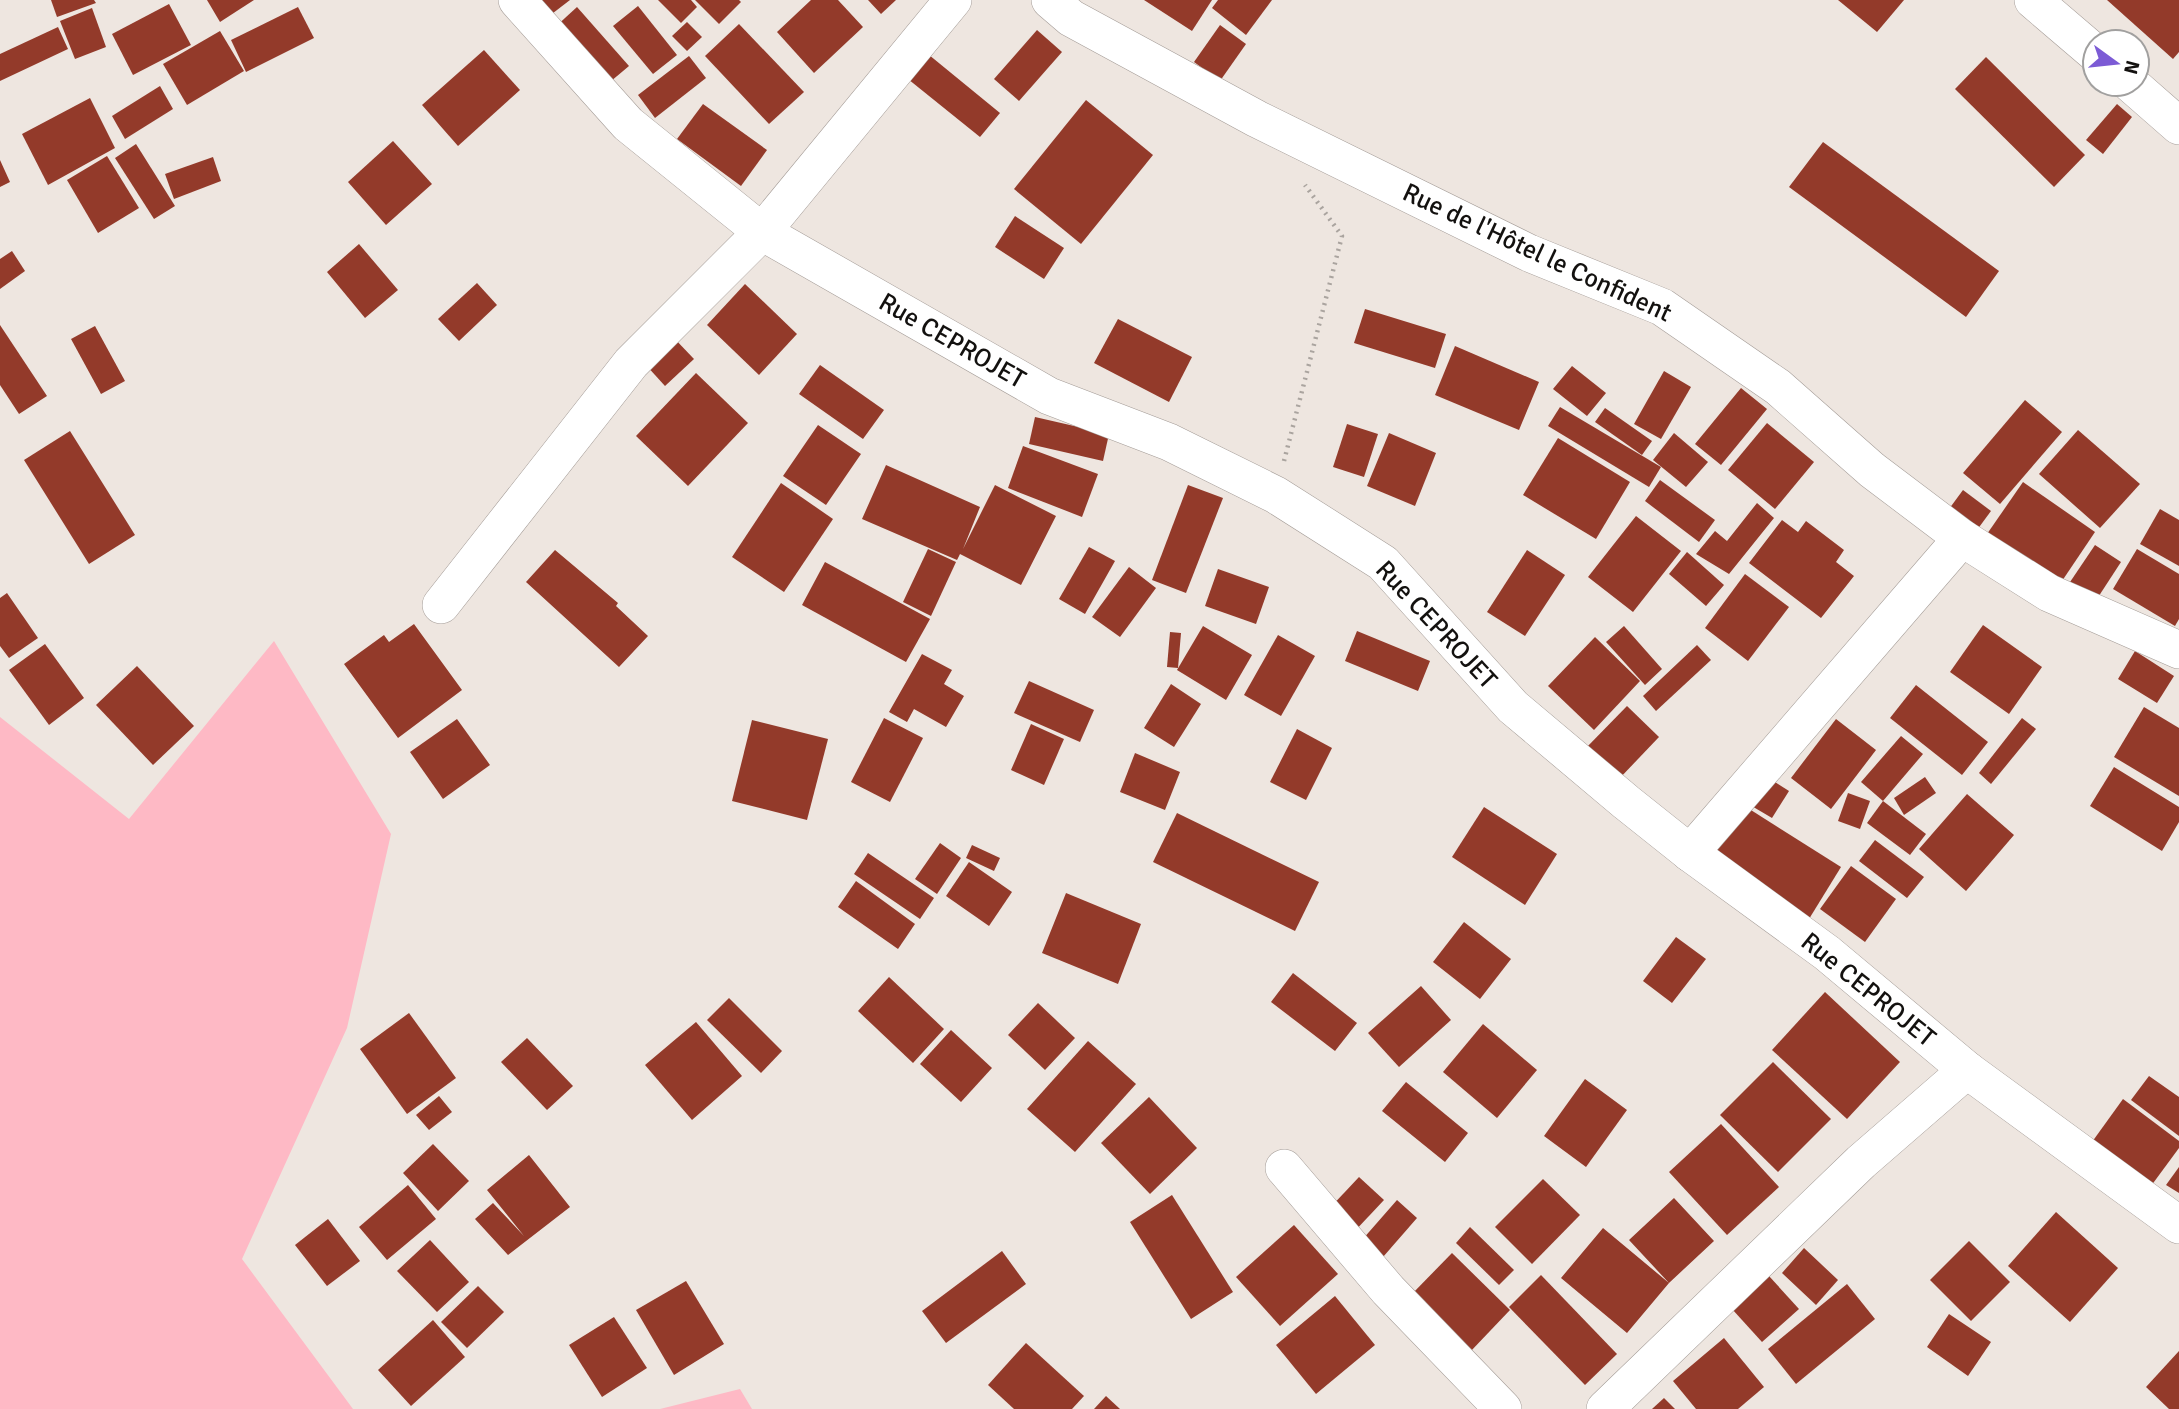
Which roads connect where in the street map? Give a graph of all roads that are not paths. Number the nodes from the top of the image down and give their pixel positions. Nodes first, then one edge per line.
1 (517, 0) edge
2 (953, 0) edge
3 (1050, 0) edge
4 (2033, 0) edge
5 (2081, 41) edge
6 (2147, 98) edge
7 (2179, 126) edge
8 (762, 232) junction
9 (1962, 538) junction
10 (441, 605) dead end
11 (2179, 649) edge
12 (1690, 853) junction
13 (1967, 1070) junction
14 (1284, 1168) dead end
15 (2179, 1225) edge
16 (1503, 1409) edge
17 (1605, 1409) edge

1 - 8 street, Rue CEPROJET
2 - 8 street
3 - 9 street, Rue de l'Hôtel le Confident
4 - 5 street
6 - 7 street
8 - 10 street
8 - 12 street, Rue CEPROJET
9 - 11 street, Rue de l'Hôtel le Confident
9 - 12 street
12 - 13 street, Rue CEPROJET
13 - 15 street, Rue CEPROJET
13 - 17 street
14 - 16 street

